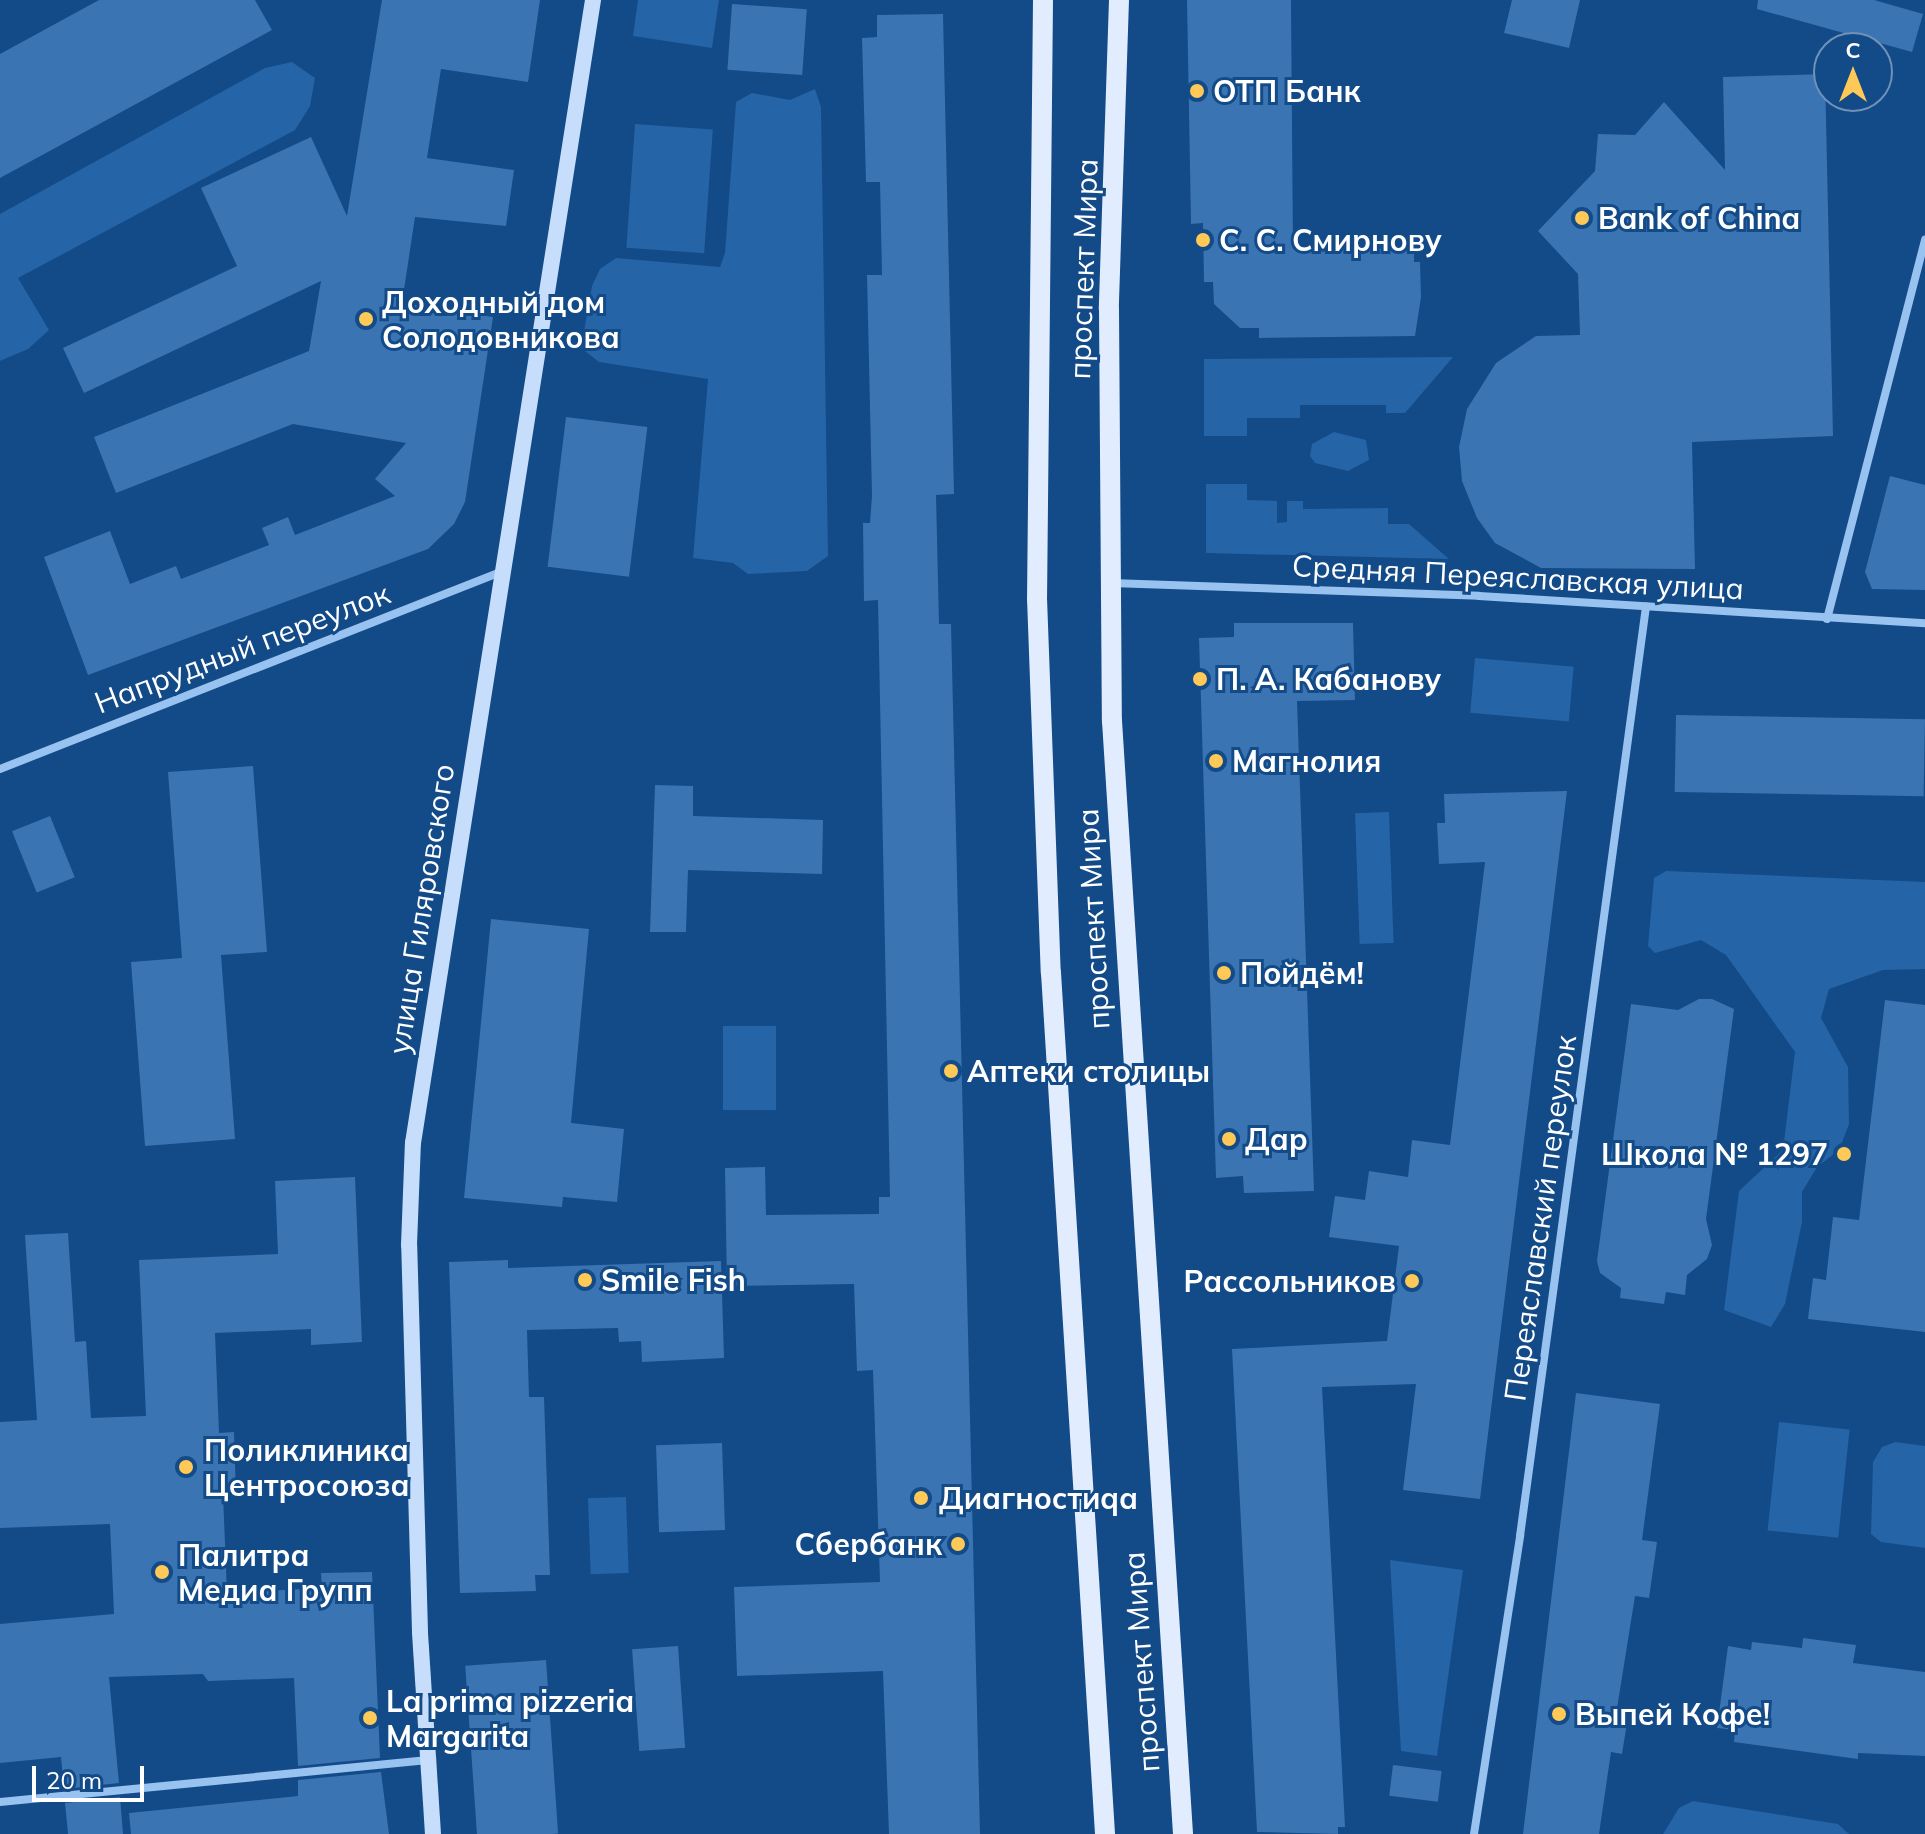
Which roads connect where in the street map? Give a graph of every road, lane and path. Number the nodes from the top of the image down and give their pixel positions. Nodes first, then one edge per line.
1 (593, 0) edge
2 (1043, 0) edge
3 (1119, 0) edge
4 (1925, 239) edge
5 (502, 572) junction
6 (1109, 583) junction
7 (1646, 607) junction
8 (1827, 619) junction
9 (1925, 623) edge
10 (0, 769) edge
11 (428, 1760) junction
12 (0, 1802) edge
13 (433, 1834) edge
14 (1105, 1834) edge
15 (1183, 1834) edge
16 (1474, 1834) edge

1 - 5 street, улица Гиляровского
2 - 14 main road, проспект Мира
3 - 6 main road, проспект Мира
4 - 8 street
5 - 10 street, Напрудный переулок
5 - 11 street, улица Гиляровского
6 - 7 street, Средняя Переяславская улица
6 - 15 main road, проспект Мира
7 - 8 street, Средняя Переяславская улица
7 - 16 street, Переяславский переулок
8 - 9 street, Средняя Переяславская улица
11 - 12 street
11 - 13 street, улица Гиляровского

